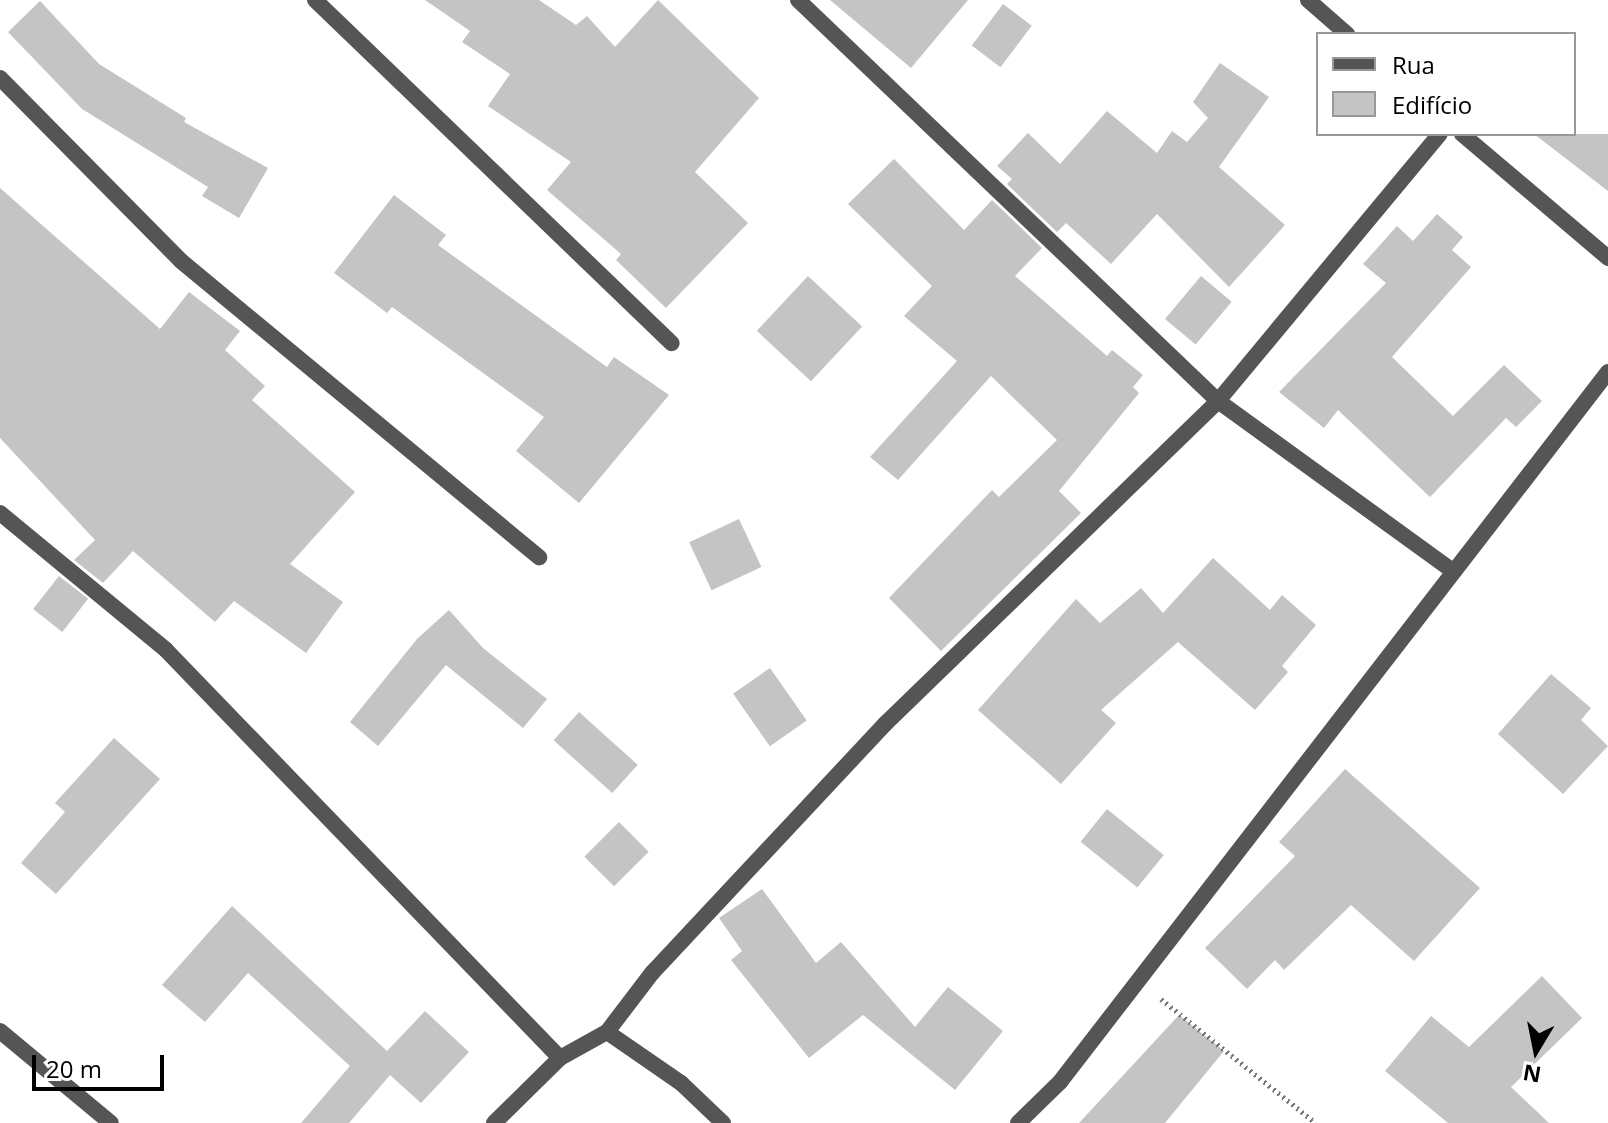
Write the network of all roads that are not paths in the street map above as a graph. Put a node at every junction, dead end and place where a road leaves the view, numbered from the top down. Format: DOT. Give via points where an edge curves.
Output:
graph roads {
  1 [pos="315,0"];
  2 [pos="798,0"];
  3 [pos="1308,0"];
  4 [pos="1345,32"];
  5 [pos="0,78"];
  6 [pos="1438,136"];
  7 [pos="1464,136"];
  8 [pos="1608,258"];
  9 [pos="672,343"];
  10 [pos="1608,372"];
  11 [pos="1218,401"];
  12 [pos="0,513"];
  13 [pos="539,557"];
  14 [pos="1454,572"];
  15 [pos="0,1031"];
  16 [pos="607,1032"];
  17 [pos="560,1058"];
  18 [pos="111,1123"];
  19 [pos="494,1123"];
  20 [pos="723,1123"];
  21 [pos="1018,1123"];
  1 -- 9 [label="street"];
  2 -- 11 [label="street"];
  3 -- 4 [label="street"];
  5 -- 13 [label="street" via="181,261"];
  6 -- 11 [label="street"];
  7 -- 8 [label="street"];
  10 -- 14 [label="street"];
  11 -- 14 [label="street"];
  11 -- 16 [label="street" via="885,724 652,973"];
  12 -- 17 [label="street" via="166,650"];
  14 -- 21 [label="street" via="1060,1082"];
  15 -- 18 [label="street"];
  16 -- 17 [label="street"];
  16 -- 20 [label="street" via="681,1083"];
  17 -- 19 [label="street"];
}
